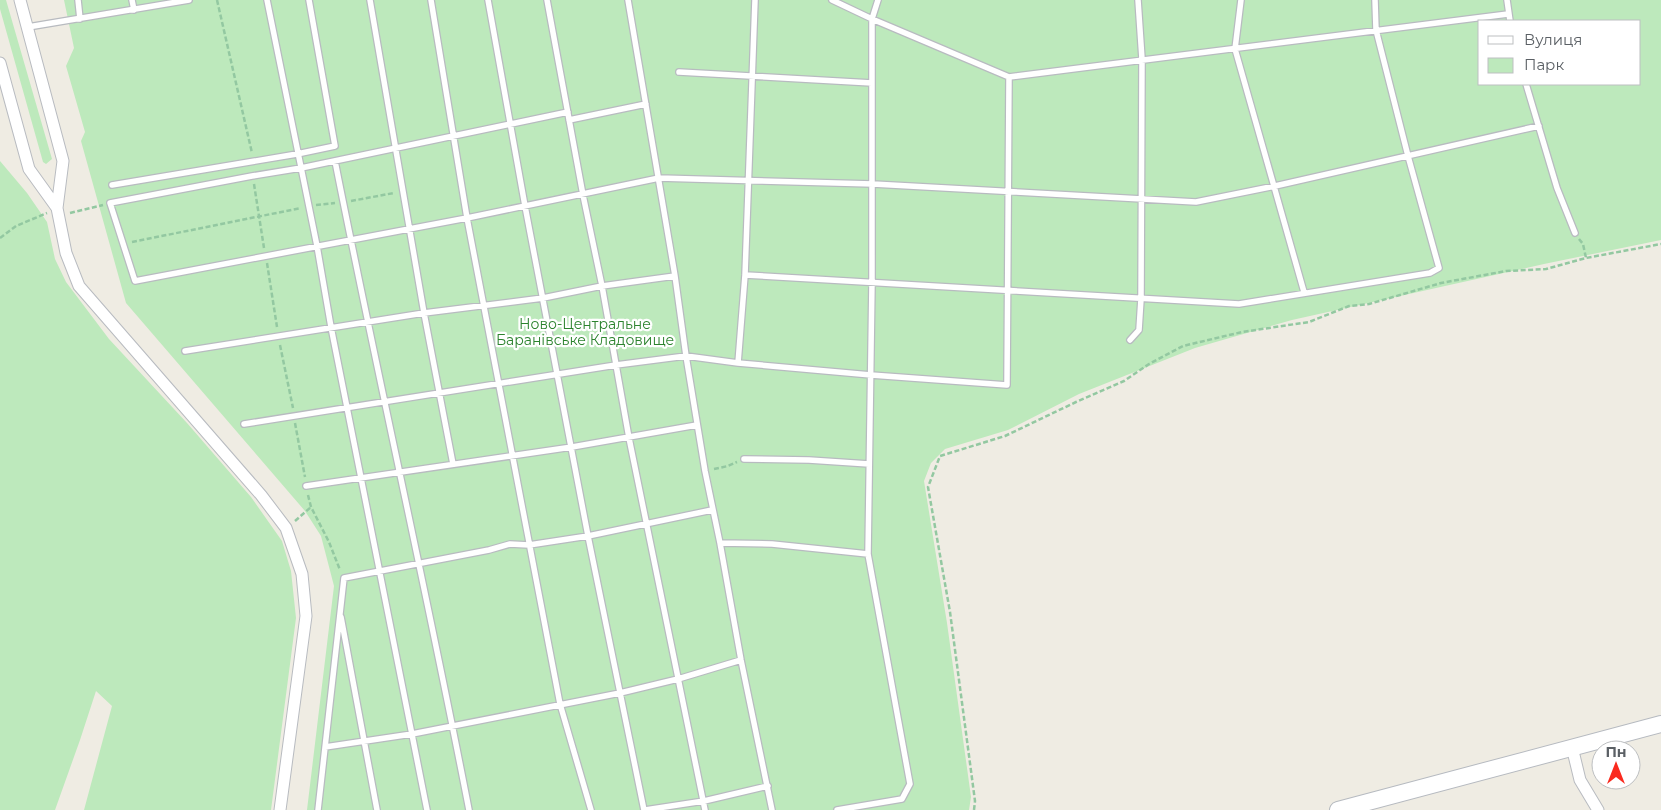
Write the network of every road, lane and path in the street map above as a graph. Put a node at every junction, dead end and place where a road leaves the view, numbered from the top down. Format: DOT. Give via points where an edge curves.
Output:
graph roads {
  1 [pos="20,0"];
  2 [pos="78,0"];
  3 [pos="132,0"];
  4 [pos="188,0"];
  5 [pos="217,0"];
  6 [pos="267,0"];
  7 [pos="309,0"];
  8 [pos="370,0"];
  9 [pos="431,0"];
  10 [pos="488,0"];
  11 [pos="547,0"];
  12 [pos="628,0"];
  13 [pos="755,0"];
  14 [pos="832,0"];
  15 [pos="878,0"];
  16 [pos="1138,0"];
  17 [pos="1241,0"];
  18 [pos="1376,0"];
  19 [pos="1506,0"];
  20 [pos="134,10"];
  21 [pos="1508,14"];
  22 [pos="80,19"];
  23 [pos="872,19"];
  24 [pos="1510,20"];
  25 [pos="28,28"];
  26 [pos="1376,30"];
  27 [pos="1235,49"];
  28 [pos="1142,59"];
  29 [pos="0,63"];
  30 [pos="679,72"];
  31 [pos="753,75"];
  32 [pos="1009,76"];
  33 [pos="872,83"];
  34 [pos="1526,85"];
  35 [pos="646,104"];
  36 [pos="568,112"];
  37 [pos="569,120"];
  38 [pos="510,124"];
  39 [pos="1539,126"];
  40 [pos="453,136"];
  41 [pos="396,149"];
  42 [pos="297,154"];
  43 [pos="1408,156"];
  44 [pos="335,161"];
  45 [pos="254,162"];
  46 [pos="301,168"];
  47 [pos="252,176"];
  48 [pos="658,178"];
  49 [pos="749,180"];
  50 [pos="873,184"];
  51 [pos="112,185"];
  52 [pos="1274,186"];
  53 [pos="403,191"];
  54 [pos="1008,192"];
  55 [pos="583,195"];
  56 [pos="1140,198"];
  57 [pos="343,202"];
  58 [pos="110,203"];
  59 [pos="309,206"];
  60 [pos="525,206"];
  61 [pos="58,212"];
  62 [pos="259,216"];
  63 [pos="467,218"];
  64 [pos="410,229"];
  65 [pos="1575,234"];
  66 [pos="0,238"];
  67 [pos="350,240"];
  68 [pos="122,244"];
  69 [pos="1661,244"];
  70 [pos="318,246"];
  71 [pos="266,256"];
  72 [pos="1586,258"];
  73 [pos="745,275"];
  74 [pos="675,276"];
  75 [pos="872,282"];
  76 [pos="602,286"];
  77 [pos="1007,290"];
  78 [pos="1304,292"];
  79 [pos="543,298"];
  80 [pos="1141,299"];
  81 [pos="484,305"];
  82 [pos="424,313"];
  83 [pos="367,323"];
  84 [pos="332,327"];
  85 [pos="279,337"];
  86 [pos="1130,340"];
  87 [pos="185,351"];
  88 [pos="686,356"];
  89 [pos="738,363"];
  90 [pos="616,365"];
  91 [pos="558,375"];
  92 [pos="871,376"];
  93 [pos="498,384"];
  94 [pos="439,392"];
  95 [pos="384,402"];
  96 [pos="348,407"];
  97 [pos="294,416"];
  98 [pos="244,424"];
  99 [pos="697,425"];
  100 [pos="629,438"];
  101 [pos="572,447"];
  102 [pos="513,456"];
  103 [pos="744,459"];
  104 [pos="453,464"];
  105 [pos="869,464"];
  106 [pos="705,471"];
  107 [pos="399,472"];
  108 [pos="361,478"];
  109 [pos="306,486"];
  110 [pos="311,507"];
  111 [pos="712,510"];
  112 [pos="646,523"];
  113 [pos="286,528"];
  114 [pos="588,536"];
  115 [pos="720,543"];
  116 [pos="529,545"];
  117 [pos="868,554"];
  118 [pos="418,564"];
  119 [pos="379,570"];
  120 [pos="344,578"];
  121 [pos="340,610"];
  122 [pos="741,660"];
  123 [pos="678,679"];
  124 [pos="620,693"];
  125 [pos="560,704"];
  126 [pos="1661,724"];
  127 [pos="453,725"];
  128 [pos="412,734"];
  129 [pos="363,743"];
  130 [pos="325,747"];
  131 [pos="1572,747"];
  132 [pos="768,786"];
  133 [pos="704,801"];
  134 [pos="1349,809"];
  135 [pos="280,810"];
  136 [pos="318,810"];
  137 [pos="377,810"];
  138 [pos="427,810"];
  139 [pos="469,810"];
  140 [pos="591,810"];
  141 [pos="645,810"];
  142 [pos="705,810"];
  143 [pos="772,810"];
  144 [pos="837,810"];
  145 [pos="974,810"];
  146 [pos="1598,810"];
  1 -- 25 [label="street"];
  2 -- 22 [label="lane"];
  3 -- 20 [label="lane"];
  4 -- 20 [label="lane"];
  5 -- 45 [label="path"];
  6 -- 42 [label="lane"];
  7 -- 42 [label="lane" via="335,146"];
  8 -- 41 [label="lane"];
  9 -- 40 [label="lane"];
  10 -- 38 [label="lane"];
  11 -- 36 [label="lane"];
  12 -- 35 [label="lane"];
  13 -- 31 [label="lane"];
  14 -- 23 [label="lane"];
  15 -- 23 [label="lane"];
  16 -- 28 [label="lane"];
  17 -- 27 [label="lane"];
  18 -- 26 [label="lane"];
  19 -- 21 [label="lane"];
  20 -- 22 [label="lane"];
  21 -- 24 [label="lane"];
  21 -- 26 [label="lane"];
  22 -- 25 [label="lane"];
  23 -- 32 [label="lane"];
  23 -- 33 [label="lane"];
  25 -- 61 [label="street" via="63,161"];
  26 -- 27 [label="lane"];
  26 -- 43 [label="lane"];
  27 -- 28 [label="lane"];
  27 -- 52 [label="lane"];
  28 -- 32 [label="lane"];
  28 -- 56 [label="lane"];
  29 -- 61 [label="street" via="29,169"];
  30 -- 31 [label="lane"];
  31 -- 33 [label="lane"];
  31 -- 49 [label="lane"];
  32 -- 54 [label="lane"];
  33 -- 50 [label="lane"];
  34 -- 39 [label="lane"];
  35 -- 37 [label="lane"];
  35 -- 48 [label="lane"];
  36 -- 37 [label="lane"];
  36 -- 38 [label="lane"];
  37 -- 55 [label="lane"];
  38 -- 40 [label="lane"];
  38 -- 60 [label="lane"];
  39 -- 43 [label="lane"];
  39 -- 65 [label="lane" via="1557,188"];
  40 -- 41 [label="lane"];
  40 -- 63 [label="lane"];
  41 -- 44 [label="lane"];
  41 -- 53 [label="lane"];
  42 -- 45 [label="lane"];
  42 -- 46 [label="lane"];
  43 -- 52 [label="lane"];
  43 -- 78 [label="lane" via="1439,268 1408,278"];
  44 -- 46 [label="lane"];
  44 -- 57 [label="lane"];
  45 -- 51 [label="lane"];
  46 -- 47 [label="lane"];
  46 -- 59 [label="lane"];
  47 -- 58 [label="lane"];
  47 -- 62 [label="path"];
  48 -- 49 [label="lane"];
  48 -- 55 [label="lane"];
  48 -- 74 [label="lane"];
  49 -- 50 [label="lane"];
  49 -- 73 [label="lane"];
  50 -- 54 [label="lane"];
  50 -- 75 [label="lane"];
  52 -- 56 [label="lane" via="1196,202"];
  52 -- 78 [label="lane"];
  53 -- 57 [label="path"];
  53 -- 64 [label="lane"];
  54 -- 56 [label="lane"];
  54 -- 77 [label="lane"];
  55 -- 60 [label="lane"];
  55 -- 76 [label="lane"];
  56 -- 80 [label="lane"];
  57 -- 59 [label="path"];
  57 -- 67 [label="lane"];
  58 -- 61 [label="path"];
  58 -- 68 [label="lane"];
  59 -- 62 [label="path"];
  59 -- 70 [label="lane"];
  60 -- 63 [label="lane"];
  60 -- 79 [label="lane"];
  61 -- 66 [label="path" via="16,226"];
  61 -- 113 [label="street" via="66,253 79,286"];
  62 -- 68 [label="path"];
  62 -- 71 [label="path"];
  63 -- 64 [label="lane"];
  63 -- 81 [label="lane"];
  64 -- 67 [label="lane"];
  64 -- 82 [label="lane"];
  65 -- 72 [label="path" via="1583,244"];
  67 -- 70 [label="lane"];
  67 -- 83 [label="lane"];
  68 -- 71 [label="lane" via="135,281"];
  69 -- 72 [label="path"];
  70 -- 71 [label="lane"];
  70 -- 84 [label="lane"];
  71 -- 85 [label="path"];
  72 -- 145 [label="path" via="1546,269 1506,271 1441,283 1369,304 1349,306 1309,322 1242,332 1183,346 1124,381 1006,436 940,456 928,487 950,612"];
  73 -- 75 [label="lane"];
  73 -- 89 [label="lane"];
  74 -- 76 [label="lane"];
  74 -- 88 [label="lane"];
  75 -- 77 [label="lane"];
  75 -- 92 [label="lane"];
  76 -- 79 [label="lane"];
  76 -- 90 [label="lane"];
  77 -- 80 [label="lane"];
  77 -- 92 [label="lane" via="1007,385"];
  78 -- 80 [label="lane" via="1239,304"];
  79 -- 81 [label="lane"];
  79 -- 91 [label="lane"];
  80 -- 86 [label="lane" via="1140,330"];
  81 -- 82 [label="lane"];
  81 -- 93 [label="lane"];
  82 -- 83 [label="lane"];
  82 -- 94 [label="lane"];
  83 -- 84 [label="lane"];
  83 -- 95 [label="lane"];
  84 -- 85 [label="lane"];
  84 -- 96 [label="lane"];
  85 -- 87 [label="lane"];
  85 -- 97 [label="path"];
  88 -- 89 [label="lane"];
  88 -- 90 [label="lane"];
  88 -- 99 [label="lane"];
  89 -- 92 [label="lane"];
  90 -- 91 [label="lane"];
  90 -- 100 [label="lane"];
  91 -- 93 [label="lane"];
  91 -- 101 [label="lane"];
  92 -- 105 [label="lane"];
  93 -- 94 [label="lane"];
  93 -- 102 [label="lane"];
  94 -- 95 [label="lane"];
  94 -- 104 [label="lane"];
  95 -- 96 [label="lane"];
  95 -- 107 [label="lane"];
  96 -- 97 [label="lane"];
  96 -- 108 [label="lane"];
  97 -- 98 [label="lane"];
  97 -- 109 [label="path"];
  99 -- 100 [label="lane"];
  99 -- 106 [label="lane"];
  100 -- 101 [label="lane"];
  100 -- 112 [label="lane"];
  101 -- 102 [label="lane"];
  101 -- 114 [label="lane"];
  102 -- 104 [label="lane"];
  102 -- 116 [label="lane"];
  103 -- 105 [label="lane"];
  103 -- 106 [label="path"];
  104 -- 107 [label="lane"];
  105 -- 117 [label="lane"];
  106 -- 111 [label="lane"];
  107 -- 108 [label="lane"];
  107 -- 118 [label="lane"];
  108 -- 109 [label="lane"];
  108 -- 119 [label="lane"];
  109 -- 110 [label="path"];
  110 -- 113 [label="path"];
  110 -- 120 [label="path"];
  111 -- 112 [label="lane"];
  111 -- 115 [label="lane"];
  112 -- 114 [label="lane"];
  112 -- 123 [label="lane"];
  113 -- 135 [label="street" via="302,574 306,616"];
  114 -- 116 [label="lane"];
  114 -- 124 [label="lane"];
  115 -- 117 [label="lane" via="772,544"];
  115 -- 122 [label="lane"];
  116 -- 118 [label="lane" via="510,544"];
  116 -- 125 [label="lane"];
  117 -- 144 [label="lane" via="910,784 902,799"];
  118 -- 119 [label="lane"];
  118 -- 127 [label="lane"];
  119 -- 120 [label="lane"];
  119 -- 128 [label="lane"];
  120 -- 121 [label="lane"];
  121 -- 129 [label="lane"];
  121 -- 130 [label="lane"];
  122 -- 123 [label="lane"];
  122 -- 132 [label="lane"];
  123 -- 124 [label="lane"];
  123 -- 133 [label="lane"];
  124 -- 125 [label="lane"];
  124 -- 141 [label="lane"];
  125 -- 127 [label="lane"];
  125 -- 140 [label="lane"];
  126 -- 131 [label="main road"];
  127 -- 128 [label="lane"];
  127 -- 139 [label="lane"];
  128 -- 129 [label="lane"];
  128 -- 138 [label="lane"];
  129 -- 130 [label="lane"];
  129 -- 137 [label="lane"];
  130 -- 136 [label="lane"];
  131 -- 134 [label="main road"];
  131 -- 146 [label="street" via="1580,780"];
  132 -- 133 [label="lane"];
  132 -- 143 [label="lane"];
  133 -- 141 [label="lane"];
  133 -- 142 [label="lane"];
}
